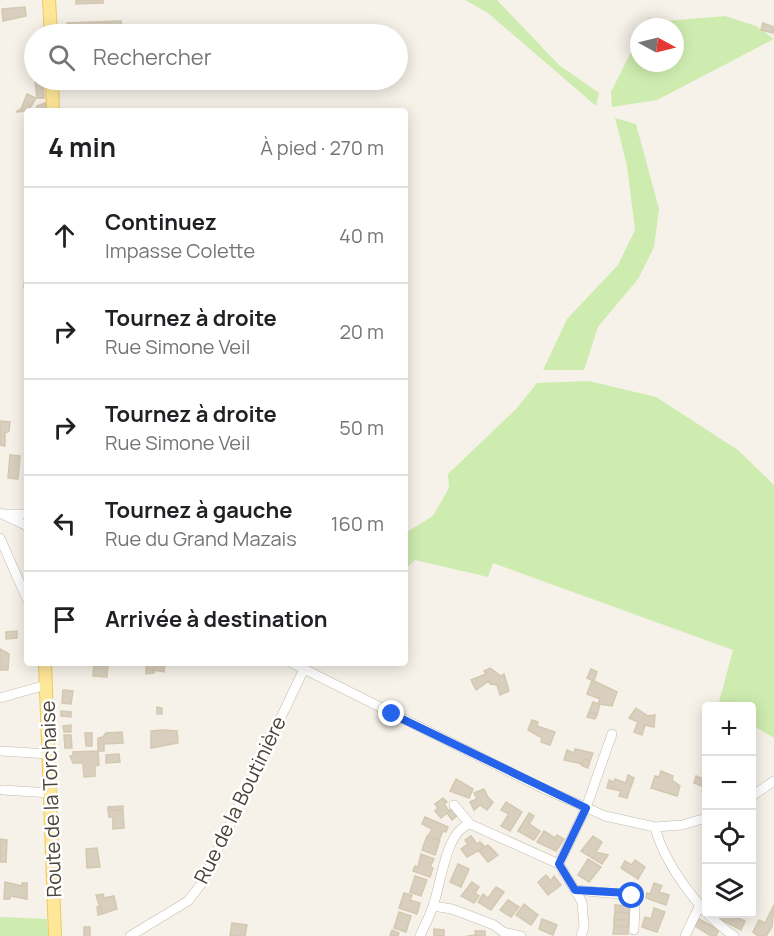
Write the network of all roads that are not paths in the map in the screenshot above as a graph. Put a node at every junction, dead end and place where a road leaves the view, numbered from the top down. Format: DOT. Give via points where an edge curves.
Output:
graph roads {
  1 [pos="50,0"];
  2 [pos="56,0"];
  3 [pos="51,24"];
  4 [pos="57,24"];
  5 [pos="52,90"];
  6 [pos="58,90"];
  7 [pos="53,108"];
  8 [pos="59,108"];
  9 [pos="24,513"];
  10 [pos="0,515"];
  11 [pos="24,525"];
  12 [pos="0,538"];
  13 [pos="24,592"];
  14 [pos="45,666"];
  15 [pos="298,666"];
  16 [pos="304,669"];
  17 [pos="46,685"];
  18 [pos="0,698"];
  19 [pos="612,734"];
  20 [pos="1,751"];
  21 [pos="49,754"];
  22 [pos="774,781"];
  23 [pos="3,790"];
  24 [pos="51,793"];
  25 [pos="756,793"];
  26 [pos="454,806"];
  27 [pos="586,808"];
  28 [pos="702,819"];
  29 [pos="470,824"];
  30 [pos="655,827"];
  31 [pos="559,864"];
  32 [pos="575,890"];
  33 [pos="700,905"];
  34 [pos="433,906"];
  35 [pos="634,930"];
  36 [pos="502,934"];
  37 [pos="55,936"];
  38 [pos="130,936"];
  39 [pos="420,936"];
  40 [pos="521,936"];
  41 [pos="580,936"];
  42 [pos="685,936"];
  43 [pos="734,936"];
  1 -- 3 [label="main road"];
  2 -- 4 [label="main road"];
  5 -- 7 [label="main road"];
  6 -- 8 [label="main road"];
  9 -- 10 [label="street"];
  10 -- 11 [label="street"];
  12 -- 13 [label="street"];
  14 -- 17 [label="main road, Route de la Torchaise"];
  15 -- 16 [label="street"];
  16 -- 27 [label="street"];
  16 -- 38 [label="street, Rue de la Boutinière" via="201,883 188,901"];
  17 -- 18 [label="street"];
  17 -- 21 [label="main road, Route de la Torchaise"];
  19 -- 27 [label="street"];
  20 -- 21 [label="street"];
  21 -- 24 [label="main road, Route de la Torchaise"];
  22 -- 25 [label="street"];
  23 -- 24 [label="street"];
  24 -- 37 [label="main road, Route de la Torchaise"];
  26 -- 29 [label="street"];
  27 -- 30 [label="street"];
  27 -- 31 [label="street"];
  28 -- 30 [label="street"];
  29 -- 31 [label="street"];
  29 -- 34 [label="street" via="459,831 451,845"];
  30 -- 33 [label="street" via="669,858"];
  31 -- 32 [label="street"];
  32 -- 35 [label="street" via="628,893 635,906"];
  32 -- 41 [label="street" via="584,911"];
  33 -- 42 [label="street"];
  33 -- 43 [label="street"];
  34 -- 36 [label="street" via="494,925"];
  34 -- 39 [label="street"];
  36 -- 40 [label="street"];
}
